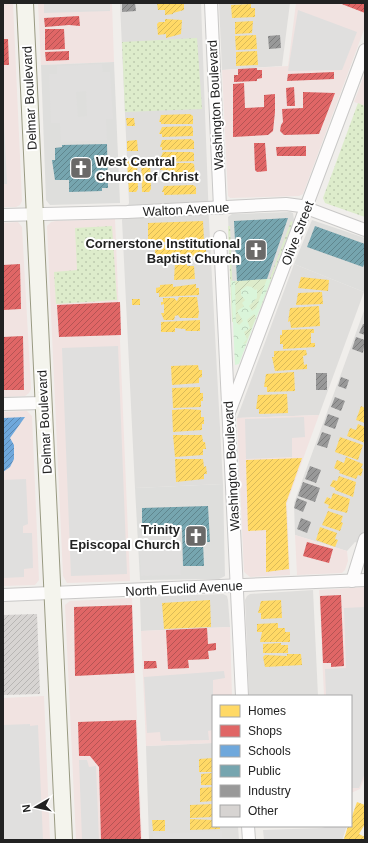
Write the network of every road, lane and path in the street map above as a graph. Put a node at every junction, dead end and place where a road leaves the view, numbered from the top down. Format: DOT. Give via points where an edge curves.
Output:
graph roads {
  1 [pos="25,3"];
  2 [pos="211,3"];
  3 [pos="365,50"];
  4 [pos="220,208"];
  5 [pos="307,208"];
  6 [pos="34,214"];
  7 [pos="3,215"];
  8 [pos="365,230"];
  9 [pos="220,237"];
  10 [pos="43,403"];
  11 [pos="3,404"];
  12 [pos="228,415"];
  13 [pos="365,540"];
  14 [pos="365,580"];
  15 [pos="352,581"];
  16 [pos="236,585"];
  17 [pos="51,594"];
  18 [pos="3,595"];
  19 [pos="242,695"];
  20 [pos="248,827"];
  21 [pos="64,840"];
  22 [pos="249,840"];
  1 -- 6 [label="main road, Delmar Boulevard"];
  2 -- 4 [label="street, Washington Boulevard"];
  3 -- 5 [label="street, Olive Street"];
  4 -- 5 [label="street, Walton Avenue" via="286,204"];
  4 -- 6 [label="street, Walton Avenue"];
  5 -- 8 [label="street, Walton Avenue"];
  5 -- 12 [label="street, Olive Street"];
  6 -- 7 [label="street, Walton Avenue"];
  6 -- 10 [label="main road, Delmar Boulevard"];
  9 -- 12 [label="street, Washington Boulevard"];
  10 -- 11 [label="street"];
  10 -- 17 [label="main road, Delmar Boulevard"];
  12 -- 16 [label="street, Washington Boulevard"];
  13 -- 15 [label="street"];
  14 -- 15 [label="street, North Euclid Avenue"];
  15 -- 16 [label="street, North Euclid Avenue"];
  16 -- 17 [label="street, North Euclid Avenue"];
  16 -- 19 [label="street, Washington Boulevard"];
  17 -- 18 [label="street, North Euclid Avenue"];
  17 -- 21 [label="main road, Delmar Boulevard"];
  20 -- 22 [label="street"];
}
